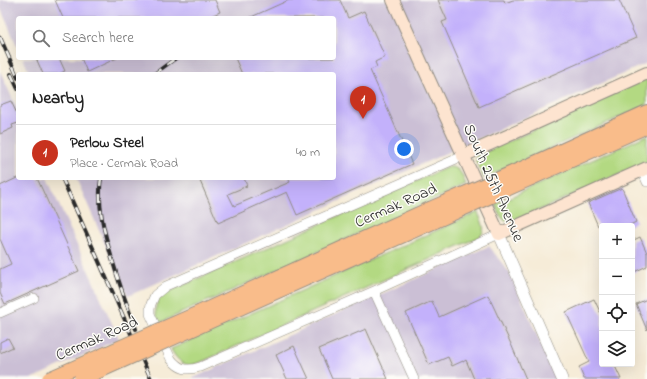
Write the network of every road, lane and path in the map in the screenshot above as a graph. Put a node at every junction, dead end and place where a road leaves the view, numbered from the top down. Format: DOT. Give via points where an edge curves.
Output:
graph roads {
  1 [pos="393,0"];
  2 [pos="647,73"];
  3 [pos="647,112"];
  4 [pos="647,126"];
  5 [pos="463,156"];
  6 [pos="644,169"];
  7 [pos="528,173"];
  8 [pos="647,182"];
  9 [pos="499,234"];
  10 [pos="374,291"];
  11 [pos="34,298"];
  12 [pos="0,313"];
  13 [pos="204,317"];
  14 [pos="49,379"];
  15 [pos="80,379"];
  16 [pos="414,379"];
  17 [pos="562,379"];
  1 -- 5 [label="main road, South 25th Avenue"];
  2 -- 5 [label="main road"];
  3 -- 7 [label="main road, Cermak Road"];
  4 -- 7 [label="main road, Cermak Road"];
  5 -- 9 [label="main road, South 25th Avenue"];
  5 -- 10 [label="street, Cermak Road" via="166,286 155,295 150,304 150,314 171,359 181,368 193,369"];
  6 -- 8 [label="street"];
  6 -- 9 [label="main road"];
  7 -- 13 [label="main road, Cermak Road, bridge"];
  9 -- 10 [label="street, Cermak Road"];
  9 -- 17 [label="street, South 25th Avenue"];
  10 -- 16 [label="street"];
  11 -- 12 [label="street"];
  13 -- 14 [label="main road, Cermak Road, bridge"];
  13 -- 15 [label="main road, Cermak Road, bridge"];
}
